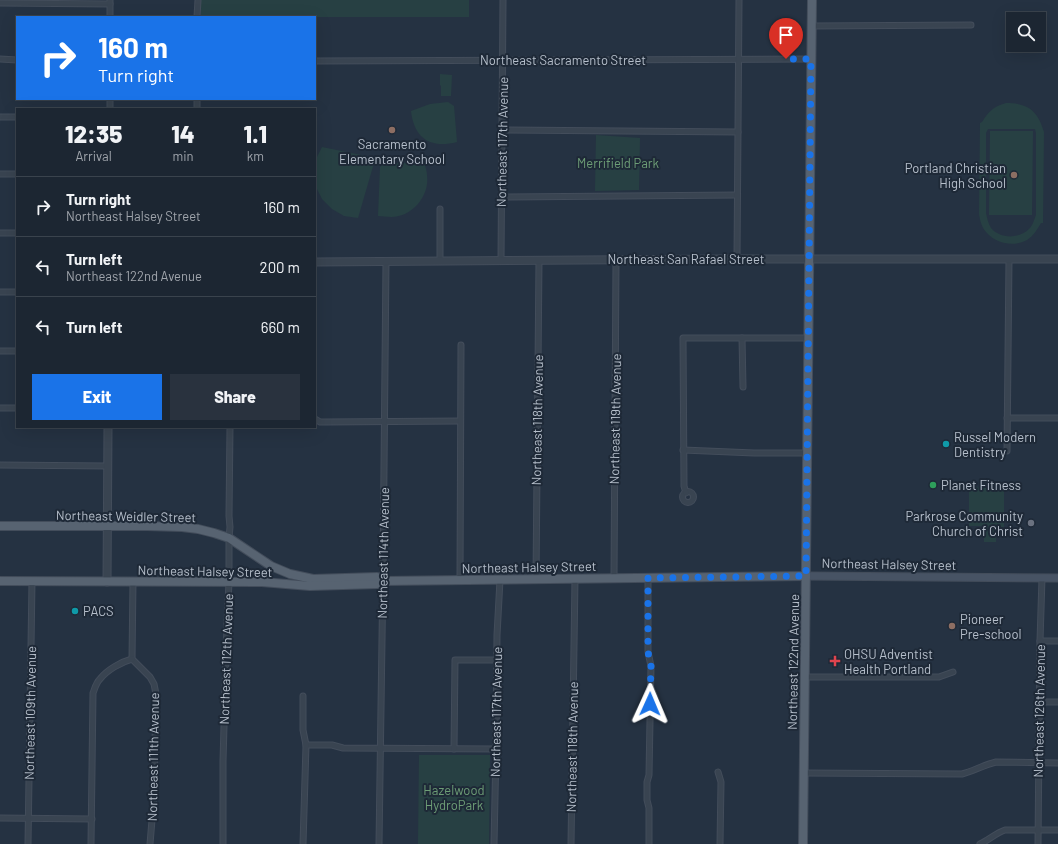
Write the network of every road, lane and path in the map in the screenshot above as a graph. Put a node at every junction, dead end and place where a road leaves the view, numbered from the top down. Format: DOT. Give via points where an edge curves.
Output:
graph roads {
  1 [pos="198,0"];
  2 [pos="503,0"];
  3 [pos="739,0"];
  4 [pos="812,0"];
  5 [pos="0,2"];
  6 [pos="110,2"];
  7 [pos="110,16"];
  8 [pos="198,16"];
  9 [pos="971,25"];
  10 [pos="812,26"];
  11 [pos="739,59"];
  12 [pos="811,59"];
  13 [pos="0,60"];
  14 [pos="16,60"];
  15 [pos="316,61"];
  16 [pos="502,61"];
  17 [pos="0,117"];
  18 [pos="16,117"];
  19 [pos="502,130"];
  20 [pos="738,132"];
  21 [pos="0,174"];
  22 [pos="16,174"];
  23 [pos="738,195"];
  24 [pos="501,197"];
  25 [pos="440,209"];
  26 [pos="0,233"];
  27 [pos="16,233"];
  28 [pos="737,259"];
  29 [pos="809,259"];
  30 [pos="1009,259"];
  31 [pos="1058,259"];
  32 [pos="501,260"];
  33 [pos="539,260"];
  34 [pos="616,260"];
  35 [pos="386,261"];
  36 [pos="440,261"];
  37 [pos="316,262"];
  38 [pos="0,292"];
  39 [pos="16,292"];
  40 [pos="742,338"];
  41 [pos="808,338"];
  42 [pos="461,345"];
  43 [pos="0,351"];
  44 [pos="16,351"];
  45 [pos="743,387"];
  46 [pos="0,408"];
  47 [pos="16,408"];
  48 [pos="1007,418"];
  49 [pos="1058,418"];
  50 [pos="316,419"];
  51 [pos="460,421"];
  52 [pos="384,422"];
  53 [pos="108,428"];
  54 [pos="230,428"];
  55 [pos="683,450"];
  56 [pos="1007,451"];
  57 [pos="807,453"];
  58 [pos="0,465"];
  59 [pos="108,466"];
  60 [pos="686,493"];
  61 [pos="0,526"];
  62 [pos="107,526"];
  63 [pos="229,538"];
  64 [pos="806,576"];
  65 [pos="614,578"];
  66 [pos="648,578"];
  67 [pos="1042,578"];
  68 [pos="1058,578"];
  69 [pos="536,579"];
  70 [pos="575,579"];
  71 [pos="460,580"];
  72 [pos="500,580"];
  73 [pos="0,581"];
  74 [pos="32,581"];
  75 [pos="383,581"];
  76 [pos="107,582"];
  77 [pos="133,582"];
  78 [pos="229,582"];
  79 [pos="1040,641"];
  80 [pos="1058,641"];
  81 [pos="132,659"];
  82 [pos="497,660"];
  83 [pos="952,672"];
  84 [pos="805,677"];
  85 [pos="304,696"];
  86 [pos="1040,702"];
  87 [pos="1058,702"];
  88 [pos="306,744"];
  89 [pos="381,748"];
  90 [pos="454,749"];
  91 [pos="496,749"];
  92 [pos="1039,762"];
  93 [pos="1058,763"];
  94 [pos="718,772"];
  95 [pos="804,773"];
  96 [pos="0,818"];
  97 [pos="29,818"];
  98 [pos="92,818"];
  99 [pos="1038,830"];
  100 [pos="1058,830"];
  101 [pos="28,844"];
  102 [pos="91,844"];
  103 [pos="150,844"];
  104 [pos="223,844"];
  105 [pos="303,844"];
  106 [pos="379,844"];
  107 [pos="494,844"];
  108 [pos="571,844"];
  109 [pos="649,844"];
  110 [pos="720,844"];
  111 [pos="803,844"];
  112 [pos="980,844"];
  113 [pos="1038,844"];
  1 -- 8 [label="street"];
  2 -- 16 [label="street, Northeast 117th Avenue"];
  3 -- 11 [label="street"];
  4 -- 10 [label="main road, Northeast 122nd Avenue"];
  5 -- 6 [label="street"];
  6 -- 7 [label="street"];
  9 -- 10 [label="street"];
  10 -- 12 [label="main road, Northeast 122nd Avenue"];
  11 -- 12 [label="street, Northeast Sacramento Street"];
  11 -- 16 [label="street, Northeast Sacramento Street"];
  11 -- 20 [label="street"];
  12 -- 29 [label="main road, Northeast 122nd Avenue"];
  13 -- 14 [label="street"];
  15 -- 16 [label="street, Northeast Sacramento Street"];
  16 -- 19 [label="street, Northeast 117th Avenue"];
  17 -- 18 [label="street"];
  19 -- 20 [label="street"];
  19 -- 24 [label="street, Northeast 117th Avenue"];
  20 -- 23 [label="street"];
  21 -- 22 [label="street"];
  23 -- 24 [label="street"];
  23 -- 28 [label="street"];
  24 -- 32 [label="street, Northeast 117th Avenue"];
  25 -- 36 [label="street"];
  26 -- 27 [label="street"];
  28 -- 29 [label="street, Northeast San Rafael Street"];
  28 -- 34 [label="street, Northeast San Rafael Street"];
  29 -- 30 [label="street, Northeast San Rafael Street"];
  29 -- 41 [label="main road, Northeast 122nd Avenue"];
  30 -- 31 [label="street, Northeast San Rafael Street"];
  30 -- 48 [label="street"];
  32 -- 33 [label="street, Northeast San Rafael Street"];
  32 -- 36 [label="street, Northeast San Rafael Street"];
  33 -- 34 [label="street, Northeast San Rafael Street"];
  33 -- 69 [label="street, Northeast 118th Avenue"];
  34 -- 65 [label="street, Northeast 119th Avenue"];
  35 -- 36 [label="street, Northeast San Rafael Street"];
  35 -- 37 [label="street, Northeast San Rafael Street"];
  35 -- 52 [label="street, Northeast 114th Avenue"];
  38 -- 39 [label="street"];
  40 -- 41 [label="street"];
  40 -- 45 [label="street"];
  40 -- 55 [label="street" via="683,338"];
  41 -- 57 [label="main road, Northeast 122nd Avenue"];
  42 -- 51 [label="street"];
  43 -- 44 [label="street"];
  46 -- 47 [label="street"];
  48 -- 49 [label="street"];
  48 -- 56 [label="street"];
  50 -- 52 [label="street" via="320,422"];
  51 -- 52 [label="street"];
  51 -- 71 [label="street"];
  52 -- 75 [label="street, Northeast 114th Avenue"];
  53 -- 59 [label="street"];
  54 -- 63 [label="street, Northeast 112th Avenue"];
  55 -- 57 [label="street"];
  55 -- 60 [label="street"];
  57 -- 64 [label="main road, Northeast 122nd Avenue"];
  58 -- 59 [label="street"];
  59 -- 62 [label="street"];
  61 -- 62 [label="main road, Northeast Weidler Street"];
  62 -- 63 [label="main road, Northeast Weidler Street" via="193,528"];
  62 -- 76 [label="street"];
  63 -- 75 [label="main road, Northeast Weidler Street" via="271,566 290,574 313,579 377,577"];
  63 -- 78 [label="street, Northeast 112th Avenue"];
  64 -- 66 [label="main road, Northeast Halsey Street"];
  64 -- 67 [label="main road, Northeast Halsey Street"];
  64 -- 84 [label="main road, Northeast 122nd Avenue"];
  65 -- 66 [label="main road, Northeast Halsey Street"];
  65 -- 70 [label="main road, Northeast Halsey Street"];
  66 -- 109 [label="street" via="648,652 651,666 647,782"];
  67 -- 68 [label="main road, Northeast Halsey Street"];
  67 -- 79 [label="street, Northeast 126th Avenue"];
  69 -- 70 [label="main road, Northeast Halsey Street"];
  69 -- 72 [label="main road, Northeast Halsey Street"];
  70 -- 108 [label="street, Northeast 118th Avenue"];
  71 -- 72 [label="main road, Northeast Halsey Street"];
  71 -- 75 [label="main road, Northeast Halsey Street"];
  72 -- 82 [label="street, Northeast 117th Avenue"];
  73 -- 74 [label="main road, Northeast Halsey Street"];
  74 -- 76 [label="main road, Northeast Halsey Street"];
  74 -- 97 [label="street, Northeast 109th Avenue"];
  75 -- 78 [label="main road, Northeast Halsey Street" via="377,584 310,586"];
  75 -- 89 [label="street, Northeast 114th Avenue"];
  76 -- 77 [label="main road, Northeast Halsey Street"];
  77 -- 78 [label="main road, Northeast Halsey Street"];
  77 -- 81 [label="street"];
  78 -- 104 [label="street, Northeast 112th Avenue" via="226,623"];
  79 -- 80 [label="street"];
  79 -- 86 [label="street, Northeast 126th Avenue"];
  81 -- 98 [label="street" via="107,672 95,686 93,693"];
  81 -- 103 [label="street, Northeast 111th Avenue" via="150,677 156,694 154,796"];
  82 -- 90 [label="street" via="455,660"];
  82 -- 91 [label="street, Northeast 117th Avenue"];
  83 -- 84 [label="street" via="940,677"];
  84 -- 95 [label="main road, Northeast 122nd Avenue"];
  85 -- 88 [label="street" via="303,730"];
  86 -- 87 [label="street"];
  86 -- 92 [label="street, Northeast 126th Avenue"];
  88 -- 89 [label="street"];
  88 -- 105 [label="street"];
  89 -- 90 [label="street"];
  89 -- 106 [label="street, Northeast 114th Avenue"];
  90 -- 91 [label="street"];
  91 -- 107 [label="street, Northeast 117th Avenue"];
  92 -- 93 [label="street"];
  92 -- 95 [label="street" via="996,762 962,774"];
  92 -- 99 [label="street, Northeast 126th Avenue"];
  94 -- 110 [label="street"];
  95 -- 111 [label="main road, Northeast 122nd Avenue"];
  96 -- 97 [label="street"];
  97 -- 98 [label="street"];
  97 -- 101 [label="street, Northeast 109th Avenue"];
  98 -- 102 [label="street"];
  99 -- 100 [label="street"];
  99 -- 112 [label="street" via="1005,830"];
  99 -- 113 [label="street, Northeast 126th Avenue"];
}
